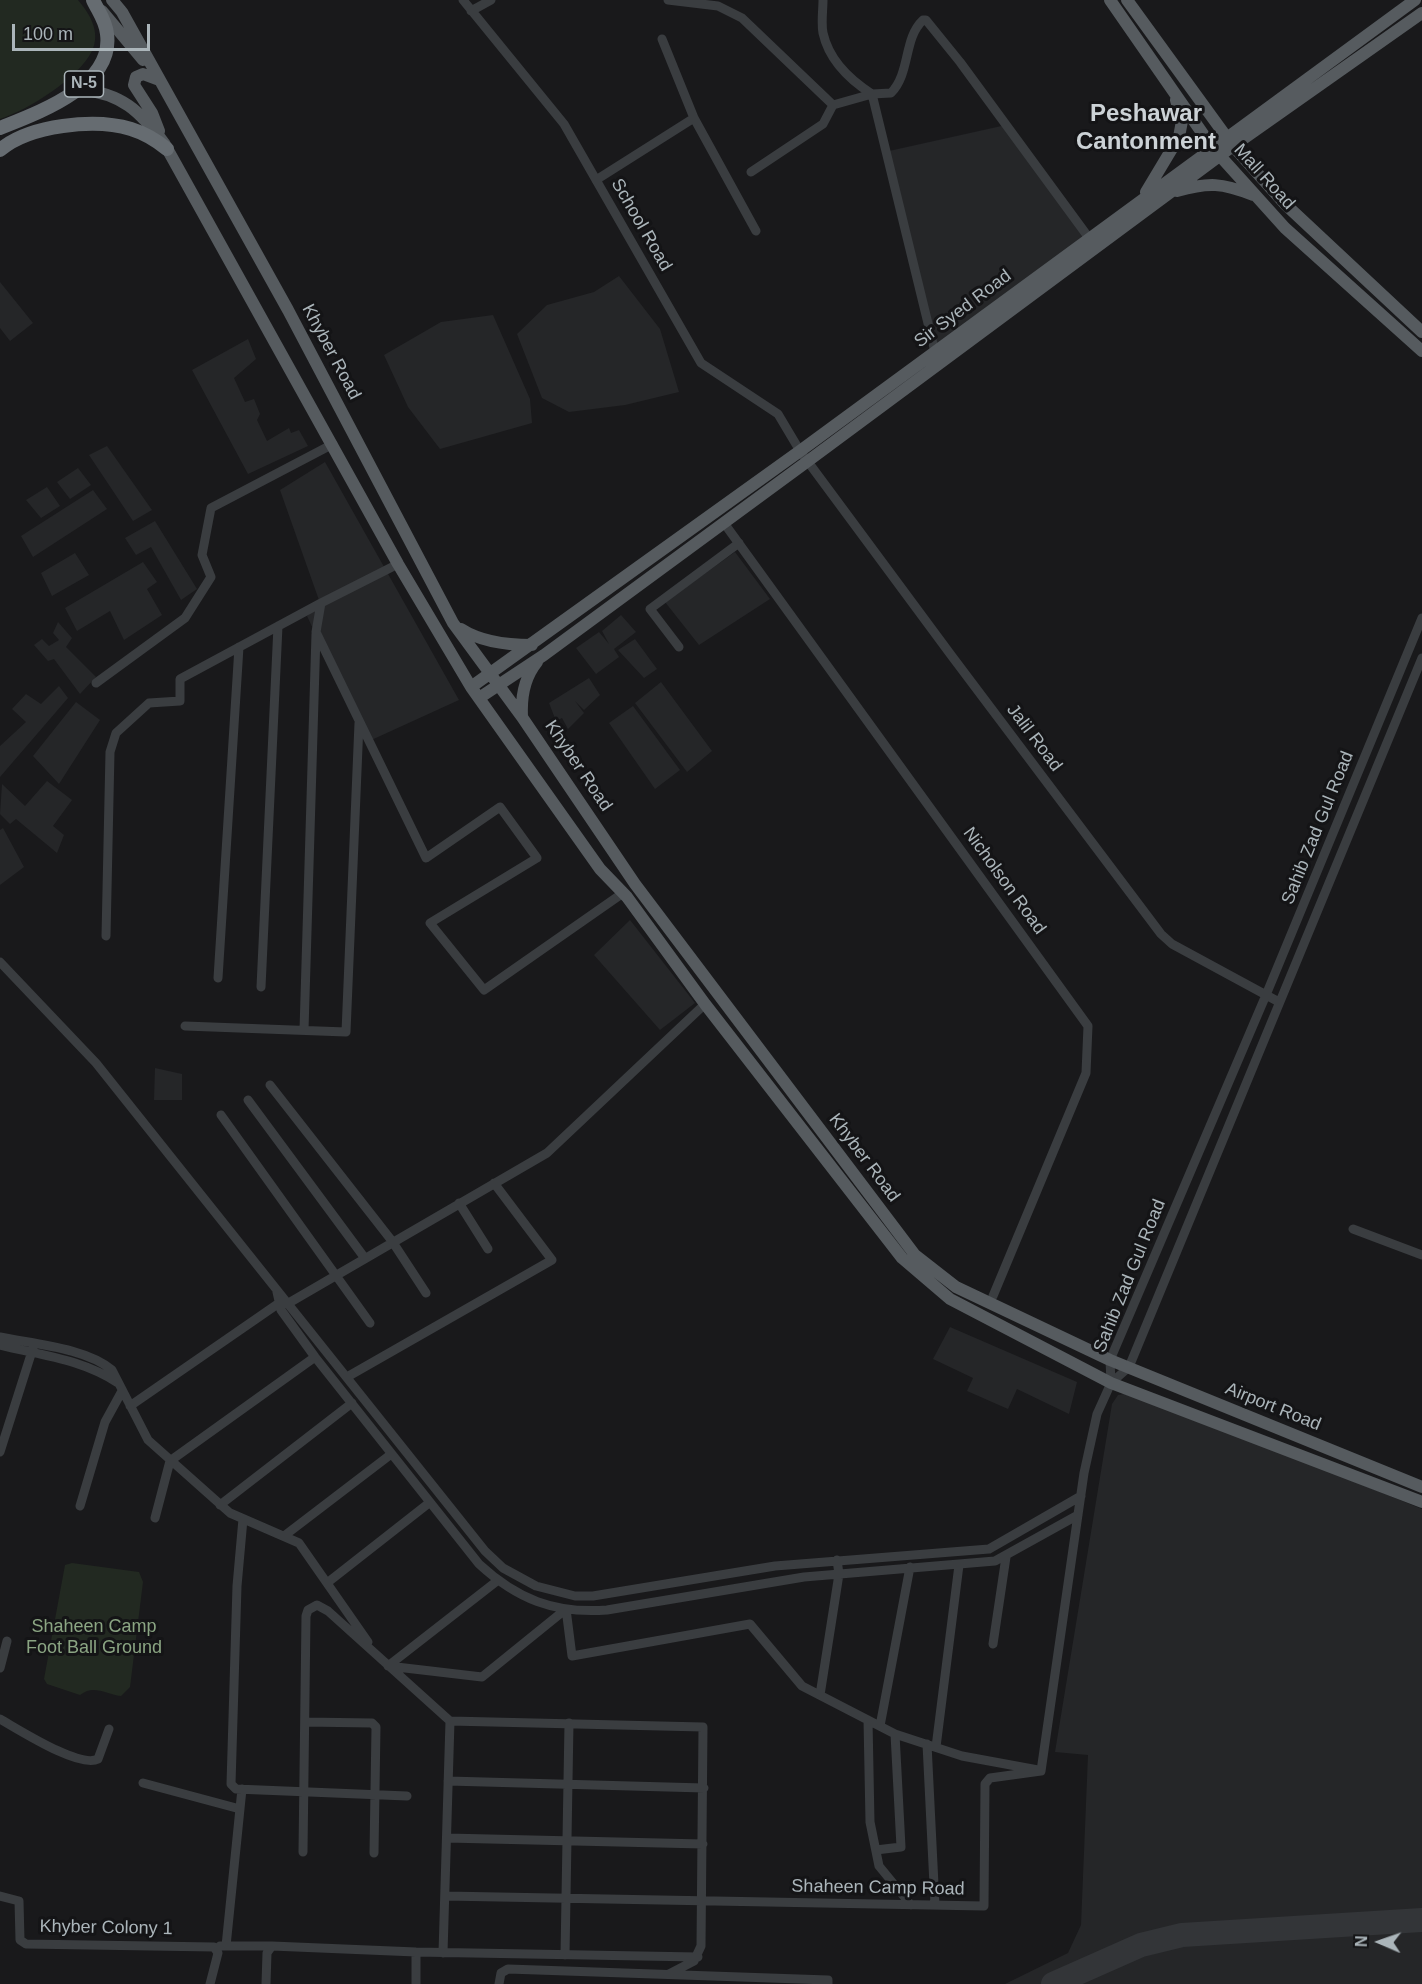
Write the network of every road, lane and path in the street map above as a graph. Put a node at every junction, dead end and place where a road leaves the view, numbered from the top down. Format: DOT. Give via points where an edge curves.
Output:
graph roads {
  1 [pos="93,0"];
  2 [pos="112,0"];
  3 [pos="463,0"];
  4 [pos="491,0"];
  5 [pos="668,0"];
  6 [pos="823,0"];
  7 [pos="1110,0"];
  8 [pos="1127,0"];
  9 [pos="1415,0"];
  10 [pos="471,11"];
  11 [pos="1422,12"];
  12 [pos="662,39"];
  13 [pos="156,76"];
  14 [pos="80,89"];
  15 [pos="1172,89"];
  16 [pos="872,94"];
  17 [pos="833,105"];
  18 [pos="694,118"];
  19 [pos="0,128"];
  20 [pos="1229,142"];
  21 [pos="166,146"];
  22 [pos="0,150"];
  23 [pos="1216,151"];
  24 [pos="751,172"];
  25 [pos="596,180"];
  26 [pos="1169,194"];
  27 [pos="1257,197"];
  28 [pos="1140,200"];
  29 [pos="756,231"];
  30 [pos="1089,238"];
  31 [pos="1422,332"];
  32 [pos="1422,351"];
  33 [pos="935,352"];
  34 [pos="333,444"];
  35 [pos="800,451"];
  36 [pos="808,461"];
  37 [pos="724,522"];
  38 [pos="739,543"];
  39 [pos="398,564"];
  40 [pos="321,603"];
  41 [pos="1422,618"];
  42 [pos="453,623"];
  43 [pos="278,626"];
  44 [pos="316,632"];
  45 [pos="532,645"];
  46 [pos="239,647"];
  47 [pos="679,648"];
  48 [pos="544,655"];
  49 [pos="1422,658"];
  50 [pos="492,674"];
  51 [pos="96,683"];
  52 [pos="500,686"];
  53 [pos="471,687"];
  54 [pos="479,698"];
  55 [pos="522,717"];
  56 [pos="359,721"];
  57 [pos="623,893"];
  58 [pos="106,936"];
  59 [pos="0,962"];
  60 [pos="218,978"];
  61 [pos="261,987"];
  62 [pos="1266,995"];
  63 [pos="1279,1002"];
  64 [pos="705,1004"];
  65 [pos="184,1026"];
  66 [pos="304,1030"];
  67 [pos="270,1085"];
  68 [pos="248,1100"];
  69 [pos="221,1115"];
  70 [pos="494,1183"];
  71 [pos="459,1203"];
  72 [pos="1353,1229"];
  73 [pos="392,1241"];
  74 [pos="488,1249"];
  75 [pos="1422,1255"];
  76 [pos="364,1257"];
  77 [pos="334,1274"];
  78 [pos="426,1293"];
  79 [pos="993,1296"];
  80 [pos="283,1302"];
  81 [pos="370,1323"];
  82 [pos="0,1336"];
  83 [pos="0,1345"];
  84 [pos="32,1348"];
  85 [pos="315,1357"];
  86 [pos="1110,1360"];
  87 [pos="1129,1367"];
  88 [pos="346,1377"];
  89 [pos="1111,1383"];
  90 [pos="121,1387"];
  91 [pos="352,1403"];
  92 [pos="130,1406"];
  93 [pos="0,1452"];
  94 [pos="390,1455"];
  95 [pos="170,1461"];
  96 [pos="1422,1487"];
  97 [pos="1081,1496"];
  98 [pos="1422,1502"];
  99 [pos="429,1503"];
  100 [pos="220,1505"];
  101 [pos="80,1506"];
  102 [pos="1078,1515"];
  103 [pos="155,1518"];
  104 [pos="243,1519"];
  105 [pos="284,1536"];
  106 [pos="1006,1557"];
  107 [pos="837,1560"];
  108 [pos="959,1565"];
  109 [pos="910,1567"];
  110 [pos="839,1574"];
  111 [pos="497,1581"];
  112 [pos="327,1583"];
  113 [pos="566,1609"];
  114 [pos="7,1641"];
  115 [pos="993,1644"];
  116 [pos="378,1657"];
  117 [pos="388,1666"];
  118 [pos="0,1668"];
  119 [pos="820,1695"];
  120 [pos="0,1719"];
  121 [pos="867,1719"];
  122 [pos="450,1721"];
  123 [pos="305,1722"];
  124 [pos="569,1723"];
  125 [pos="880,1726"];
  126 [pos="109,1729"];
  127 [pos="895,1734"];
  128 [pos="931,1745"];
  129 [pos="1041,1771"];
  130 [pos="448,1781"];
  131 [pos="143,1783"];
  132 [pos="568,1784"];
  133 [pos="704,1788"];
  134 [pos="242,1789"];
  135 [pos="305,1791"];
  136 [pos="376,1795"];
  137 [pos="407,1796"];
  138 [pos="240,1809"];
  139 [pos="447,1839"];
  140 [pos="567,1840"];
  141 [pos="703,1844"];
  142 [pos="876,1850"];
  143 [pos="303,1852"];
  144 [pos="374,1854"];
  145 [pos="0,1896"];
  146 [pos="445,1896"];
  147 [pos="566,1898"];
  148 [pos="701,1901"];
  149 [pos="911,1905"];
  150 [pos="935,1905"];
  151 [pos="210,1946"];
  152 [pos="226,1946"];
  153 [pos="272,1946"];
  154 [pos="416,1952"];
  155 [pos="443,1953"];
  156 [pos="565,1954"];
  157 [pos="698,1957"];
  158 [pos="669,1974"];
  159 [pos="654,1979"];
  160 [pos="773,1981"];
  161 [pos="210,1984"];
  162 [pos="266,1984"];
  163 [pos="416,1984"];
  164 [pos="499,1984"];
  165 [pos="828,1984"];
  1 -- 13 [label="main road"];
  1 -- 14 [label="highway, N-5" via="105,22 107,47 105,56"];
  2 -- 13 [label="main road"];
  3 -- 10 [label="street, School Road"];
  4 -- 10 [label="street"];
  5 -- 17 [label="street" via="718,6 742,18"];
  6 -- 16 [label="street" via="823,33 834,57 852,81"];
  7 -- 15 [label="main road, Mall Road"];
  8 -- 20 [label="main road, Mall Road"];
  9 -- 11 [label="main road"];
  9 -- 20 [label="main road, Sir Syed Road"];
  10 -- 25 [label="street, School Road" via="564,124"];
  11 -- 20 [label="main road, Sir Syed Road"];
  12 -- 18 [label="street"];
  13 -- 21 [label="main road" via="143,74 136,77 134,85"];
  13 -- 42 [label="main road, Khyber Road" via="288,310"];
  14 -- 19 [label="highway, N-5" via="54,106"];
  14 -- 21 [label="main road" via="115,95 149,123"];
  15 -- 23 [label="main road, Mall Road"];
  15 -- 28 [label="main road" via="1182,121 1179,137"];
  16 -- 17 [label="street"];
  16 -- 30 [label="street" via="891,93 898,86 915,30 923,20 930,22"];
  16 -- 33 [label="street"];
  17 -- 24 [label="street" via="823,124"];
  18 -- 25 [label="street"];
  18 -- 29 [label="street"];
  20 -- 23 [label="main road, Sir Syed Road"];
  20 -- 31 [label="main road, Mall Road" via="1285,204"];
  21 -- 22 [label="highway" via="128,128 91,124 42,129"];
  21 -- 34 [label="main road, Khyber Road"];
  23 -- 26 [label="main road, Sir Syed Road"];
  23 -- 27 [label="main road, Mall Road"];
  23 -- 28 [label="main road, Sir Syed Road"];
  25 -- 35 [label="street, School Road" via="701,363 778,414"];
  26 -- 27 [label="main road" via="1216,184"];
  26 -- 36 [label="main road, Sir Syed Road"];
  27 -- 32 [label="main road, Mall Road" via="1285,228"];
  28 -- 30 [label="main road, Sir Syed Road"];
  30 -- 33 [label="main road, Sir Syed Road"];
  33 -- 35 [label="main road, Sir Syed Road"];
  34 -- 39 [label="main road, Khyber Road"];
  34 -- 51 [label="street" via="211,508 202,555 212,577 185,618"];
  35 -- 36 [label="street, Jalil Road"];
  35 -- 45 [label="main road, Sir Syed Road"];
  36 -- 37 [label="main road, Sir Syed Road"];
  36 -- 62 [label="street, Jalil Road" via="1161,934 1172,944"];
  37 -- 38 [label="street, Nicholson Road"];
  37 -- 48 [label="main road, Sir Syed Road"];
  38 -- 47 [label="street" via="650,609"];
  38 -- 79 [label="street, Nicholson Road" via="1088,1026 1086,1073"];
  39 -- 40 [label="street"];
  39 -- 53 [label="main road, Khyber Road"];
  40 -- 43 [label="street"];
  40 -- 44 [label="street"];
  41 -- 62 [label="street, Sahib Zad Gul Road"];
  42 -- 45 [label="main road" via="471,635 512,645"];
  42 -- 50 [label="main road, Khyber Road"];
  43 -- 46 [label="street"];
  43 -- 61 [label="street"];
  44 -- 56 [label="street"];
  44 -- 66 [label="street"];
  45 -- 50 [label="main road, Sir Syed Road"];
  46 -- 58 [label="street" via="180,679 180,701 149,703 116,733 110,752"];
  46 -- 60 [label="street"];
  48 -- 52 [label="main road, Sir Syed Road"];
  48 -- 55 [label="main road" via="530,671 521,698"];
  49 -- 63 [label="street, Sahib Zad Gul Road"];
  50 -- 52 [label="main road, Khyber Road"];
  50 -- 53 [label="main road, Sir Syed Road"];
  52 -- 54 [label="main road, Sir Syed Road"];
  52 -- 55 [label="main road, Khyber Road"];
  53 -- 54 [label="main road, Khyber Road"];
  54 -- 57 [label="main road, Khyber Road" via="600,869"];
  55 -- 86 [label="main road, Khyber Road" via="635,885 915,1255 956,1287"];
  56 -- 57 [label="street" via="426,858 500,807 537,858 430,923 484,990"];
  56 -- 66 [label="street" via="346,1032"];
  57 -- 64 [label="main road, Khyber Road"];
  59 -- 80 [label="street" via="96,1063"];
  62 -- 63 [label="street, Jalil Road"];
  62 -- 86 [label="street, Sahib Zad Gul Road"];
  63 -- 87 [label="street, Sahib Zad Gul Road"];
  64 -- 70 [label="street" via="547,1153"];
  64 -- 89 [label="main road, Khyber Road" via="902,1258 950,1299"];
  65 -- 66 [label="street"];
  67 -- 73 [label="street"];
  68 -- 76 [label="street"];
  69 -- 77 [label="street"];
  70 -- 71 [label="street"];
  70 -- 88 [label="street" via="552,1260"];
  71 -- 73 [label="street"];
  71 -- 74 [label="street"];
  72 -- 75 [label="street"];
  73 -- 76 [label="street"];
  73 -- 78 [label="street"];
  76 -- 77 [label="street"];
  77 -- 80 [label="street"];
  77 -- 81 [label="street"];
  80 -- 85 [label="street"];
  80 -- 88 [label="street"];
  80 -- 92 [label="street"];
  82 -- 84 [label="street"];
  83 -- 84 [label="street"];
  84 -- 90 [label="street" via="95,1359 112,1370"];
  84 -- 93 [label="street"];
  85 -- 91 [label="street"];
  85 -- 95 [label="street"];
  86 -- 87 [label="main road, Airport Road"];
  86 -- 89 [label="street, Sahib Zad Gul Road"];
  87 -- 89 [label="street, Sahib Zad Gul Road"];
  87 -- 96 [label="main road, Airport Road"];
  88 -- 107 [label="street" via="485,1551 503,1568 536,1586 563,1594 594,1596 775,1566"];
  89 -- 97 [label="street" via="1097,1414"];
  89 -- 98 [label="main road, Khyber Road"];
  90 -- 92 [label="street"];
  90 -- 101 [label="street" via="105,1422"];
  91 -- 94 [label="street"];
  91 -- 100 [label="street"];
  92 -- 95 [label="street" via="148,1440"];
  94 -- 99 [label="street"];
  94 -- 105 [label="street"];
  95 -- 100 [label="street"];
  95 -- 103 [label="street"];
  97 -- 102 [label="street"];
  97 -- 107 [label="street" via="989,1549"];
  99 -- 111 [label="street"];
  99 -- 112 [label="street"];
  100 -- 104 [label="street"];
  102 -- 106 [label="street"];
  102 -- 129 [label="street"];
  104 -- 105 [label="street"];
  104 -- 134 [label="street" via="231,1784"];
  105 -- 112 [label="street" via="299,1543"];
  106 -- 108 [label="street"];
  106 -- 115 [label="street"];
  107 -- 110 [label="street"];
  108 -- 109 [label="street"];
  108 -- 128 [label="street"];
  109 -- 110 [label="street"];
  109 -- 125 [label="street"];
  110 -- 113 [label="street" via="607,1610"];
  110 -- 119 [label="street"];
  111 -- 113 [label="street" via="528,1599"];
  111 -- 117 [label="street"];
  112 -- 116 [label="street"];
  113 -- 117 [label="street" via="482,1677"];
  113 -- 119 [label="street" via="572,1656 750,1624 802,1686"];
  114 -- 118 [label="street"];
  116 -- 117 [label="street"];
  116 -- 123 [label="street" via="323,1607 308,1610"];
  117 -- 122 [label="street"];
  119 -- 121 [label="street"];
  120 -- 126 [label="street" via="64,1754 93,1761 98,1759"];
  121 -- 125 [label="street"];
  121 -- 142 [label="street" via="870,1822"];
  122 -- 124 [label="street"];
  122 -- 130 [label="street"];
  123 -- 135 [label="street"];
  123 -- 136 [label="street" via="375,1725"];
  124 -- 132 [label="street"];
  124 -- 133 [label="street" via="699,1725 705,1730"];
  125 -- 127 [label="street"];
  127 -- 128 [label="street"];
  127 -- 142 [label="street" via="901,1847"];
  128 -- 129 [label="street" via="962,1756"];
  128 -- 150 [label="street"];
  129 -- 150 [label="street, Shaheen Camp Road" via="990,1778 985,1784 986,1903"];
  130 -- 132 [label="street"];
  130 -- 139 [label="street"];
  131 -- 138 [label="street"];
  132 -- 133 [label="street"];
  132 -- 140 [label="street"];
  133 -- 141 [label="street"];
  134 -- 135 [label="street"];
  134 -- 138 [label="street"];
  135 -- 136 [label="street"];
  135 -- 143 [label="street"];
  136 -- 137 [label="street"];
  136 -- 144 [label="street"];
  138 -- 152 [label="street"];
  139 -- 140 [label="street"];
  139 -- 146 [label="street"];
  140 -- 141 [label="street"];
  140 -- 147 [label="street"];
  141 -- 148 [label="street"];
  142 -- 149 [label="street" via="879,1866"];
  145 -- 151 [label="street, Khyber Colony 1" via="19,1901 20,1940 26,1944"];
  146 -- 147 [label="street, Shaheen Camp Road"];
  146 -- 155 [label="street"];
  147 -- 148 [label="street, Shaheen Camp Road"];
  147 -- 156 [label="street"];
  148 -- 149 [label="street, Shaheen Camp Road"];
  148 -- 157 [label="street"];
  149 -- 150 [label="street, Shaheen Camp Road"];
  151 -- 152 [label="street"];
  151 -- 161 [label="street" via="218,1953"];
  152 -- 153 [label="street"];
  153 -- 154 [label="street"];
  153 -- 162 [label="street" via="267,1953"];
  154 -- 155 [label="street"];
  154 -- 163 [label="street"];
  155 -- 156 [label="street"];
  156 -- 157 [label="street"];
  157 -- 158 [label="street"];
  158 -- 159 [label="street"];
  158 -- 160 [label="street"];
  159 -- 164 [label="street" via="508,1969 501,1973"];
  160 -- 165 [label="street" via="828,1980"];
}
